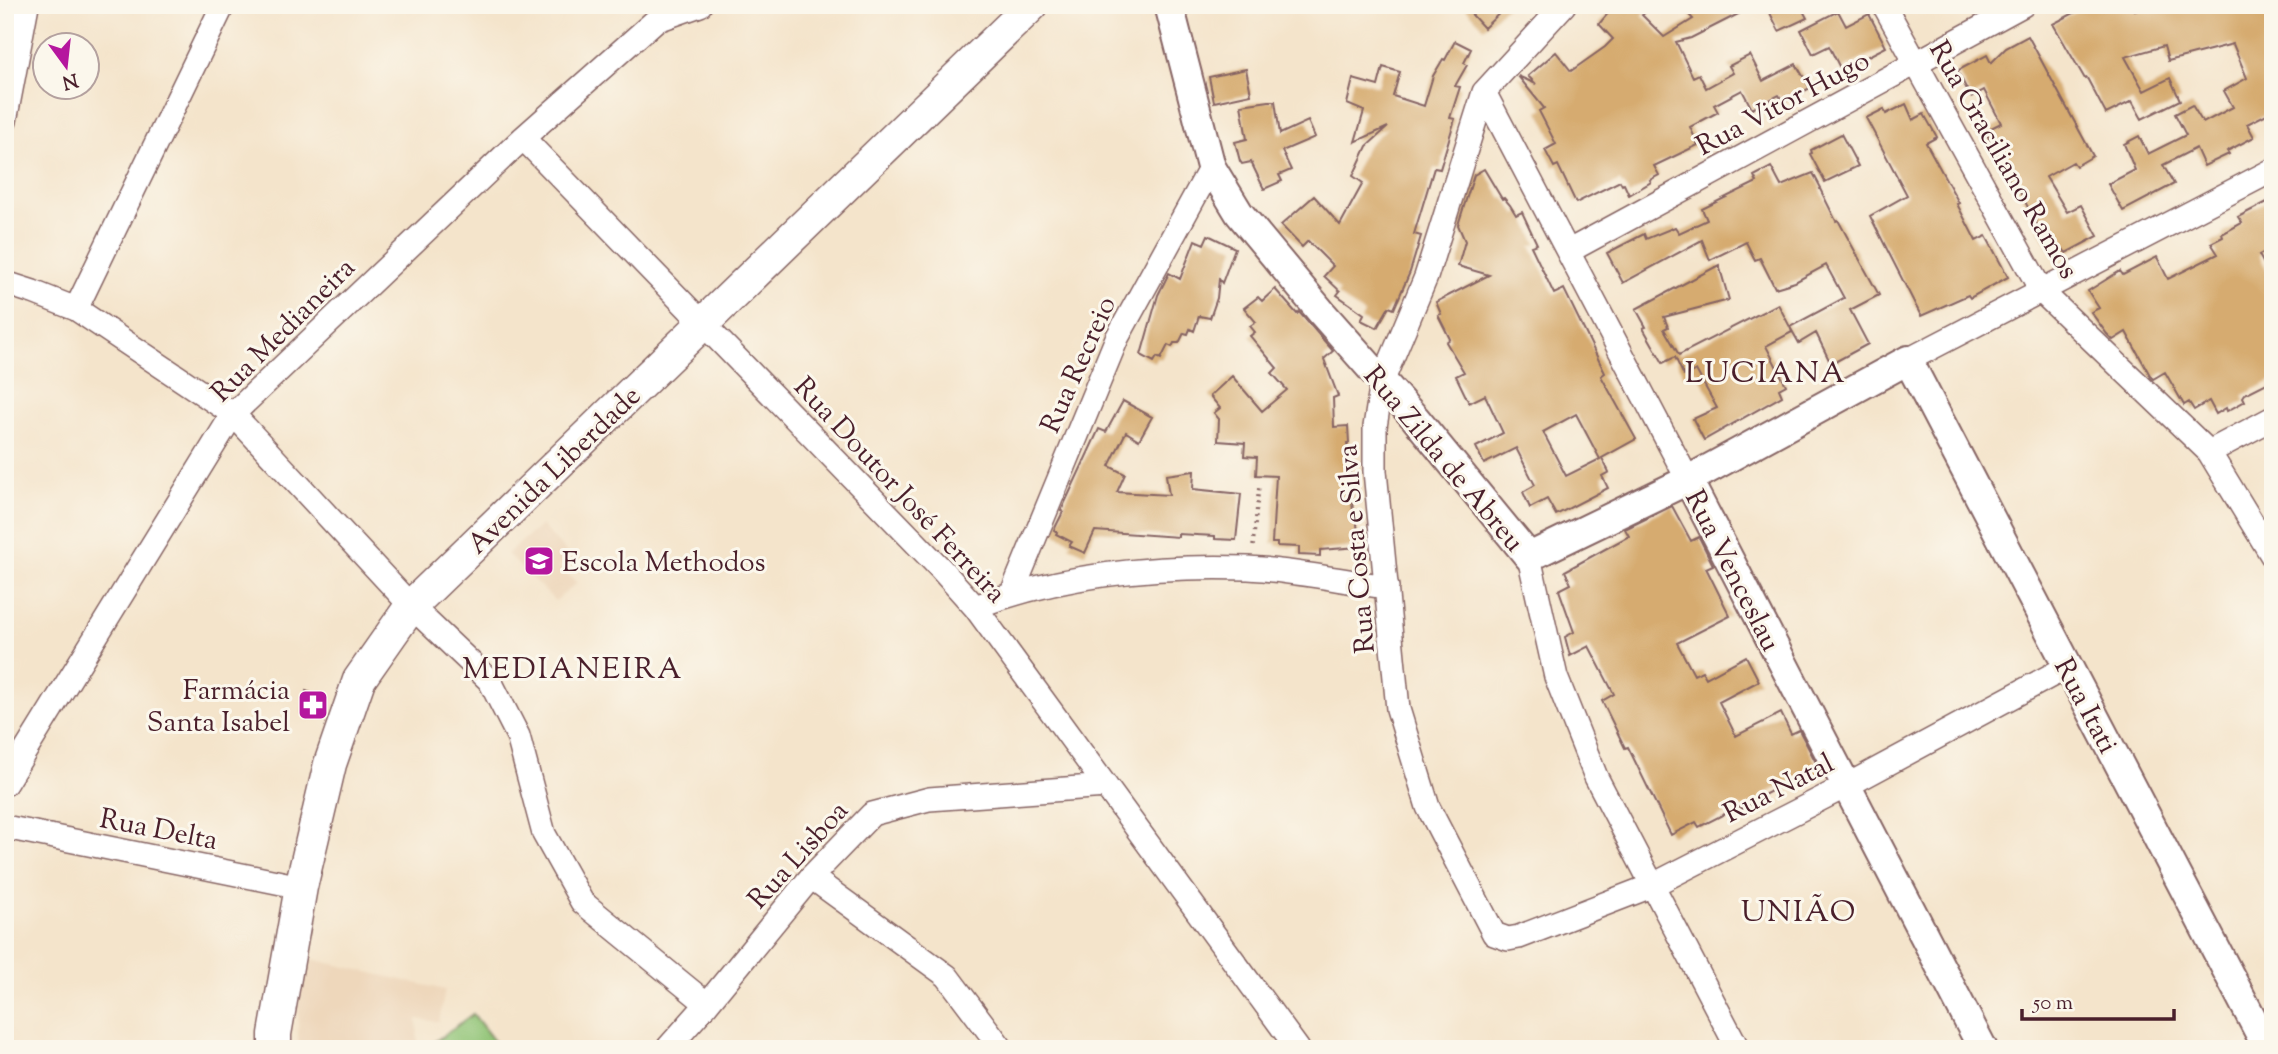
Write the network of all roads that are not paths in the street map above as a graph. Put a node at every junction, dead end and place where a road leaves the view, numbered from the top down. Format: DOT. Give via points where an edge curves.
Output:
graph roads {
  1 [pos="27,5"];
  2 [pos="223,5"];
  3 [pos="699,5"];
  4 [pos="1032,5"];
  5 [pos="1169,5"];
  6 [pos="1564,5"];
  7 [pos="1884,5"];
  8 [pos="2023,5"];
  9 [pos="1916,64"];
  10 [pos="1484,92"];
  11 [pos="5,121"];
  12 [pos="523,138"];
  13 [pos="1211,167"];
  14 [pos="2273,170"];
  15 [pos="1569,251"];
  16 [pos="5,283"];
  17 [pos="2042,292"];
  18 [pos="76,309"];
  19 [pos="703,324"];
  20 [pos="1908,360"];
  21 [pos="1382,382"];
  22 [pos="233,414"];
  23 [pos="2273,418"];
  24 [pos="2208,452"];
  25 [pos="1688,480"];
  26 [pos="2273,556"];
  27 [pos="1529,557"];
  28 [pos="1387,587"];
  29 [pos="1012,593"];
  30 [pos="411,606"];
  31 [pos="975,607"];
  32 [pos="2067,667"];
  33 [pos="5,784"];
  34 [pos="1847,785"];
  35 [pos="1106,786"];
  36 [pos="5,827"];
  37 [pos="811,877"];
  38 [pos="1651,886"];
  39 [pos="301,887"];
  40 [pos="1508,939"];
  41 [pos="707,1004"];
  42 [pos="275,1049"];
  43 [pos="667,1049"];
  44 [pos="1002,1049"];
  45 [pos="1298,1049"];
  46 [pos="1738,1049"];
  47 [pos="1983,1049"];
  48 [pos="2269,1049"];
  1 -- 11 [label="street"];
  2 -- 18 [label="street"];
  3 -- 12 [label="street, Rua Medianeira" via="655,21"];
  4 -- 19 [label="main road, Avenida Liberdade"];
  5 -- 13 [label="street, Rua Zilda de Abreu"];
  6 -- 10 [label="street, Rua Costa e Silva"];
  7 -- 9 [label="street, Rua Graciliano Ramos"];
  8 -- 9 [label="street, Rua Vitor Hugo"];
  9 -- 15 [label="street, Rua Vitor Hugo"];
  9 -- 17 [label="street, Rua Graciliano Ramos"];
  10 -- 15 [label="street, Rua Venceslau"];
  10 -- 21 [label="street, Rua Costa e Silva" via="1426,277"];
  12 -- 19 [label="street, Rua Doutor José Ferreira"];
  12 -- 22 [label="street, Rua Medianeira"];
  13 -- 21 [label="street, Rua Zilda de Abreu" via="1239,214"];
  13 -- 29 [label="street, Rua Recreio" via="1117,338"];
  14 -- 17 [label="street"];
  15 -- 25 [label="street, Rua Venceslau"];
  16 -- 18 [label="street"];
  17 -- 20 [label="street"];
  17 -- 24 [label="street, Rua Graciliano Ramos"];
  18 -- 22 [label="street"];
  19 -- 30 [label="main road, Avenida Liberdade"];
  19 -- 31 [label="street, Rua Doutor José Ferreira"];
  20 -- 25 [label="street"];
  20 -- 32 [label="street, Rua Itati"];
  21 -- 27 [label="street, Rua Zilda de Abreu"];
  21 -- 28 [label="street, Rua Costa e Silva" via="1375,471"];
  22 -- 30 [label="street"];
  22 -- 33 [label="street, Rua Medianeira"];
  23 -- 24 [label="street"];
  24 -- 26 [label="street, Rua Graciliano Ramos"];
  25 -- 27 [label="street"];
  25 -- 34 [label="street, Rua Venceslau"];
  27 -- 38 [label="street, Rua Zilda de Abreu" via="1556,677 1596,777"];
  28 -- 29 [label="street" via="1251,568 1156,568"];
  28 -- 40 [label="street, Rua Costa e Silva" via="1398,709 1428,807 1494,934"];
  29 -- 31 [label="street"];
  30 -- 39 [label="main road, Avenida Liberdade" via="359,680 330,764"];
  30 -- 41 [label="street" via="491,681 518,736 544,834 582,902"];
  31 -- 35 [label="street, Rua Doutor José Ferreira"];
  32 -- 34 [label="street, Rua Natal"];
  32 -- 48 [label="street, Rua Itati"];
  34 -- 38 [label="street, Rua Natal"];
  34 -- 47 [label="street, Rua Venceslau"];
  35 -- 37 [label="street, Rua Lisboa" via="929,799 872,814"];
  35 -- 45 [label="street, Rua Doutor José Ferreira"];
  36 -- 39 [label="street, Rua Delta"];
  37 -- 41 [label="street, Rua Lisboa"];
  37 -- 44 [label="street" via="947,976"];
  38 -- 40 [label="street, Rua Natal"];
  38 -- 46 [label="street, Rua Zilda de Abreu"];
  39 -- 42 [label="main road, Avenida Liberdade"];
  41 -- 43 [label="street, Rua Lisboa"];
}
